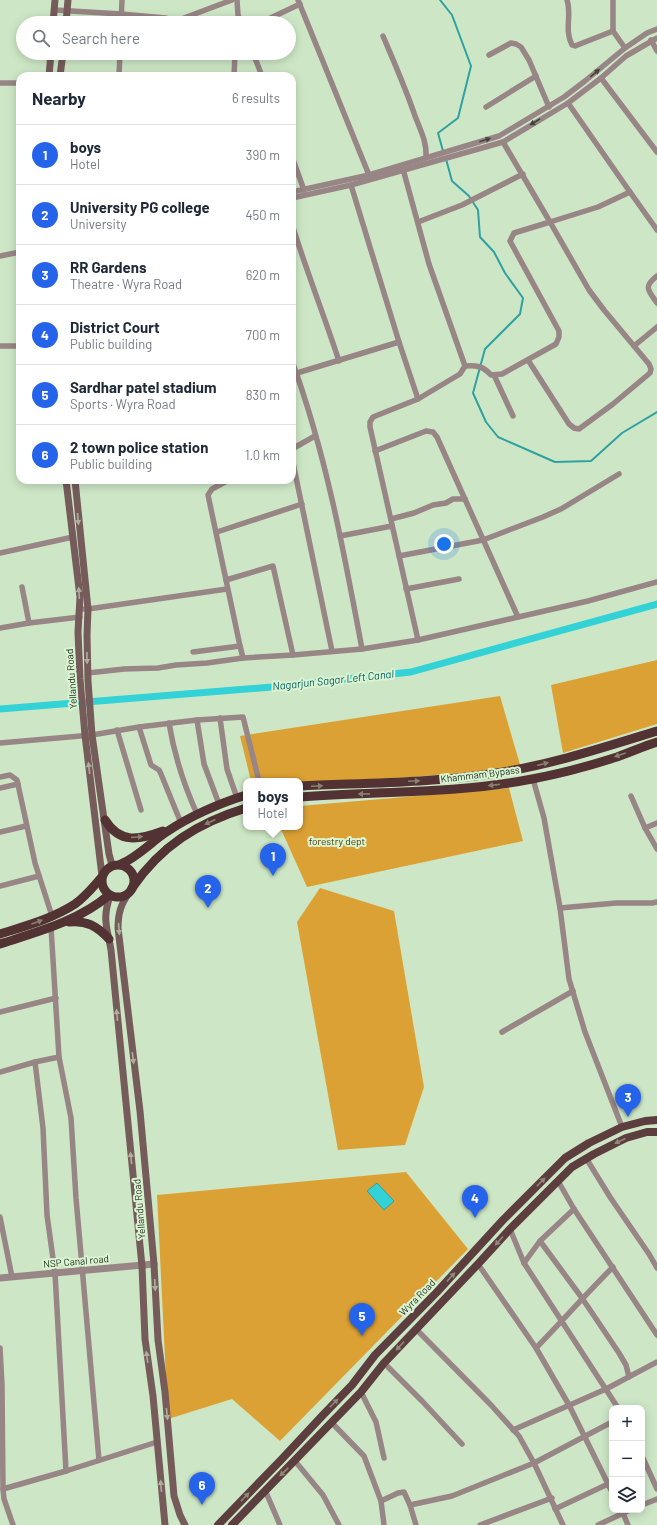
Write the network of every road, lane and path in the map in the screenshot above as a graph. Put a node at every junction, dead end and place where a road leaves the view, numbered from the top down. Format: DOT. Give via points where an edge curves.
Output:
graph roads {
  1 [pos="56,0"];
  2 [pos="68,0"];
  3 [pos="122,0"];
  4 [pos="232,0"];
  5 [pos="237,0"];
  6 [pos="567,0"];
  7 [pos="613,0"];
  8 [pos="299,2"];
  9 [pos="55,10"];
  10 [pos="67,11"];
  11 [pos="121,14"];
  12 [pos="238,14"];
  13 [pos="55,16"];
  14 [pos="67,16"];
  15 [pos="143,16"];
  16 [pos="189,16"];
  17 [pos="273,16"];
  18 [pos="657,29"];
  19 [pos="613,31"];
  20 [pos="383,36"];
  21 [pos="654,39"];
  22 [pos="625,48"];
  23 [pos="657,50"];
  24 [pos="489,55"];
  25 [pos="50,60"];
  26 [pos="62,60"];
  27 [pos="120,60"];
  28 [pos="235,60"];
  29 [pos="256,60"];
  30 [pos="49,72"];
  31 [pos="61,72"];
  32 [pos="119,72"];
  33 [pos="234,72"];
  34 [pos="260,72"];
  35 [pos="536,76"];
  36 [pos="601,78"];
  37 [pos="0,83"];
  38 [pos="16,83"];
  39 [pos="568,103"];
  40 [pos="486,107"];
  41 [pos="549,107"];
  42 [pos="503,142"];
  43 [pos="657,152"];
  44 [pos="449,154"];
  45 [pos="429,158"];
  46 [pos="296,168"];
  47 [pos="403,169"];
  48 [pos="523,174"];
  49 [pos="369,175"];
  50 [pos="351,185"];
  51 [pos="304,190"];
  52 [pos="296,191"];
  53 [pos="630,192"];
  54 [pos="296,197"];
  55 [pos="418,222"];
  56 [pos="550,222"];
  57 [pos="657,230"];
  58 [pos="296,237"];
  59 [pos="16,253"];
  60 [pos="0,256"];
  61 [pos="657,276"];
  62 [pos="657,303"];
  63 [pos="657,327"];
  64 [pos="399,342"];
  65 [pos="0,346"];
  66 [pos="16,346"];
  67 [pos="634,346"];
  68 [pos="528,360"];
  69 [pos="339,361"];
  70 [pos="465,366"];
  71 [pos="296,374"];
  72 [pos="494,375"];
  73 [pos="418,399"];
  74 [pos="513,416"];
  75 [pos="315,436"];
  76 [pos="296,447"];
  77 [pos="375,451"];
  78 [pos="619,474"];
  79 [pos="296,476"];
  80 [pos="66,484"];
  81 [pos="75,484"];
  82 [pos="221,484"];
  83 [pos="465,499"];
  84 [pos="302,504"];
  85 [pos="391,519"];
  86 [pos="392,526"];
  87 [pos="217,532"];
  88 [pos="340,536"];
  89 [pos="73,537"];
  90 [pos="483,540"];
  91 [pos="0,553"];
  92 [pos="399,556"];
  93 [pos="459,578"];
  94 [pos="226,580"];
  95 [pos="657,582"];
  96 [pos="22,587"];
  97 [pos="227,589"];
  98 [pos="406,589"];
  99 [pos="80,609"];
  100 [pos="88,609"];
  101 [pos="518,617"];
  102 [pos="80,618"];
  103 [pos="29,623"];
  104 [pos="0,628"];
  105 [pos="418,640"];
  106 [pos="240,646"];
  107 [pos="362,649"];
  108 [pos="332,651"];
  109 [pos="193,652"];
  110 [pos="293,655"];
  111 [pos="243,658"];
  112 [pos="85,678"];
  113 [pos="220,718"];
  114 [pos="197,720"];
  115 [pos="169,723"];
  116 [pos="139,727"];
  117 [pos="117,730"];
  118 [pos="657,731"];
  119 [pos="89,735"];
  120 [pos="0,743"];
  121 [pos="656,745"];
  122 [pos="0,776"];
  123 [pos="258,778"];
  124 [pos="533,779"];
  125 [pos="18,784"];
  126 [pos="303,786"];
  127 [pos="0,788"];
  128 [pos="243,796"];
  129 [pos="631,796"];
  130 [pos="303,797"];
  131 [pos="237,798"];
  132 [pos="219,804"];
  133 [pos="243,809"];
  134 [pos="141,810"];
  135 [pos="197,814"];
  136 [pos="105,820"];
  137 [pos="181,823"];
  138 [pos="657,823"];
  139 [pos="26,826"];
  140 [pos="645,828"];
  141 [pos="0,832"];
  142 [pos="657,849"];
  143 [pos="116,865"];
  144 [pos="39,876"];
  145 [pos="102,877"];
  146 [pos="0,886"];
  147 [pos="131,890"];
  148 [pos="110,895"];
  149 [pos="657,902"];
  150 [pos="560,908"];
  151 [pos="53,922"];
  152 [pos="0,934"];
  153 [pos="109,939"];
  154 [pos="0,944"];
  155 [pos="573,991"];
  156 [pos="56,998"];
  157 [pos="0,1012"];
  158 [pos="502,1032"];
  159 [pos="59,1057"];
  160 [pos="35,1062"];
  161 [pos="0,1072"];
  162 [pos="657,1120"];
  163 [pos="622,1128"];
  164 [pos="657,1132"];
  165 [pos="574,1153"];
  166 [pos="583,1161"];
  167 [pos="558,1181"];
  168 [pos="574,1209"];
  169 [pos="0,1217"];
  170 [pos="510,1229"];
  171 [pos="540,1241"];
  172 [pos="524,1263"];
  173 [pos="154,1264"];
  174 [pos="478,1264"];
  175 [pos="142,1266"];
  176 [pos="613,1267"];
  177 [pos="657,1268"];
  178 [pos="82,1271"];
  179 [pos="55,1273"];
  180 [pos="12,1277"];
  181 [pos="0,1278"];
  182 [pos="582,1298"];
  183 [pos="562,1321"];
  184 [pos="416,1329"];
  185 [pos="657,1335"];
  186 [pos="0,1348"];
  187 [pos="536,1348"];
  188 [pos="657,1362"];
  189 [pos="384,1363"];
  190 [pos="629,1377"];
  191 [pos="1,1386"];
  192 [pos="606,1389"];
  193 [pos="361,1392"];
  194 [pos="569,1405"];
  195 [pos="616,1405"];
  196 [pos="331,1422"];
  197 [pos="609,1424"];
  198 [pos="513,1430"];
  199 [pos="584,1436"];
  200 [pos="157,1442"];
  201 [pos="462,1444"];
  202 [pos="384,1458"];
  203 [pos="99,1460"];
  204 [pos="295,1461"];
  205 [pos="645,1461"];
  206 [pos="534,1463"];
  207 [pos="66,1471"];
  208 [pos="655,1477"];
  209 [pos="608,1484"];
  210 [pos="3,1489"];
  211 [pos="657,1489"];
  212 [pos="265,1490"];
  213 [pos="552,1498"];
  214 [pos="657,1498"];
  215 [pos="2,1499"];
  216 [pos="381,1500"];
  217 [pos="645,1504"];
  218 [pos="410,1505"];
  219 [pos="555,1509"];
  220 [pos="620,1513"];
  221 [pos="622,1513"];
  222 [pos="13,1525"];
  223 [pos="165,1525"];
  224 [pos="185,1525"];
  225 [pos="218,1525"];
  226 [pos="232,1525"];
  227 [pos="280,1525"];
  228 [pos="339,1525"];
  229 [pos="384,1525"];
  230 [pos="416,1525"];
  231 [pos="480,1525"];
  232 [pos="563,1525"];
  233 [pos="598,1525"];
  234 [pos="628,1525"];
  1 -- 9 [label="main road"];
  2 -- 10 [label="main road"];
  3 -- 11 [label="street"];
  4 -- 16 [label="street"];
  5 -- 12 [label="street"];
  6 -- 19 [label="street" via="567,28 572,45"];
  7 -- 19 [label="street"];
  8 -- 17 [label="street"];
  8 -- 49 [label="street"];
  9 -- 10 [label="street"];
  9 -- 13 [label="main road"];
  10 -- 11 [label="street"];
  10 -- 14 [label="main road"];
  11 -- 15 [label="street"];
  18 -- 22 [label="street"];
  19 -- 22 [label="street"];
  20 -- 45 [label="street" via="408,95"];
  21 -- 23 [label="street"];
  21 -- 36 [label="street" via="626,56"];
  41 -- 22 [label="street, one-way" via="586,81"];
  24 -- 35 [label="street" via="510,43 516,44 521,47"];
  25 -- 30 [label="main road"];
  26 -- 31 [label="main road"];
  27 -- 32 [label="street"];
  28 -- 33 [label="street"];
  29 -- 34 [label="street"];
  35 -- 40 [label="street"];
  35 -- 41 [label="street"];
  36 -- 39 [label="street"];
  36 -- 43 [label="street"];
  37 -- 38 [label="street"];
  39 -- 42 [label="street, one-way"];
  39 -- 53 [label="street"];
  44 -- 41 [label="street, one-way" via="499,136"];
  42 -- 44 [label="street"];
  42 -- 48 [label="street"];
  44 -- 45 [label="street"];
  45 -- 47 [label="street"];
  45 -- 49 [label="street"];
  46 -- 51 [label="street"];
  47 -- 50 [label="street"];
  47 -- 55 [label="street"];
  48 -- 55 [label="street" via="462,205"];
  48 -- 56 [label="street"];
  49 -- 51 [label="street"];
  50 -- 54 [label="street"];
  50 -- 64 [label="street"];
  51 -- 52 [label="street"];
  53 -- 56 [label="street"];
  53 -- 57 [label="street"];
  55 -- 70 [label="street" via="429,264"];
  56 -- 67 [label="street" via="589,290"];
  56 -- 68 [label="street" via="514,233 510,241 559,331 556,344"];
  58 -- 69 [label="street"];
  59 -- 60 [label="street"];
  61 -- 62 [label="street" via="647,286"];
  63 -- 67 [label="street"];
  64 -- 69 [label="street"];
  64 -- 73 [label="street"];
  65 -- 66 [label="street"];
  67 -- 68 [label="street" via="649,364 650,373 579,429 569,424"];
  68 -- 72 [label="street" via="502,374"];
  69 -- 71 [label="street"];
  70 -- 72 [label="street" via="476,365"];
  70 -- 73 [label="street" via="460,374"];
  71 -- 75 [label="street"];
  72 -- 74 [label="street"];
  73 -- 77 [label="street" via="373,418 370,427"];
  75 -- 76 [label="street"];
  75 -- 88 [label="street"];
  77 -- 83 [label="street" via="426,431 433,432"];
  77 -- 85 [label="street"];
  78 -- 90 [label="street" via="561,509"];
  79 -- 84 [label="street"];
  80 -- 89 [label="main road, Yellandu Road"];
  81 -- 100 [label="main road, Yellandu Road, one-way"];
  82 -- 87 [label="street" via="212,489 208,495"];
  83 -- 85 [label="street" via="453,499"];
  83 -- 90 [label="street"];
  84 -- 87 [label="street"];
  84 -- 108 [label="street"];
  85 -- 86 [label="street"];
  86 -- 88 [label="street"];
  86 -- 92 [label="street"];
  87 -- 94 [label="street"];
  88 -- 107 [label="street"];
  89 -- 91 [label="street"];
  99 -- 89 [label="main road, Yellandu Road, one-way"];
  90 -- 92 [label="street"];
  90 -- 101 [label="street"];
  92 -- 98 [label="street"];
  93 -- 98 [label="street"];
  94 -- 97 [label="street"];
  94 -- 110 [label="street" via="273,566"];
  95 -- 101 [label="street"];
  96 -- 103 [label="street"];
  97 -- 100 [label="street"];
  97 -- 106 [label="street"];
  98 -- 105 [label="street"];
  99 -- 100 [label="street"];
  99 -- 102 [label="main road, Yellandu Road"];
  100 -- 112 [label="main road, Yellandu Road, one-way"];
  101 -- 105 [label="street"];
  102 -- 103 [label="street"];
  102 -- 112 [label="main road, Yellandu Road" via="78,632"];
  103 -- 104 [label="street"];
  105 -- 107 [label="street"];
  106 -- 109 [label="street"];
  106 -- 111 [label="street"];
  107 -- 108 [label="street"];
  108 -- 110 [label="street"];
  110 -- 111 [label="street"];
  111 -- 112 [label="street" via="206,664 124,669"];
  112 -- 119 [label="main road, Yellandu Road"];
  113 -- 114 [label="street"];
  113 -- 123 [label="street" via="243,717"];
  113 -- 131 [label="street" via="227,769"];
  114 -- 115 [label="street"];
  114 -- 132 [label="street" via="204,764"];
  115 -- 116 [label="street"];
  115 -- 135 [label="street" via="172,742"];
  116 -- 117 [label="street"];
  116 -- 137 [label="street" via="151,765 159,770"];
  117 -- 119 [label="street"];
  117 -- 134 [label="street"];
  126 -- 118 [label="highway, Khammam Bypass, one-way" via="427,780 490,774 530,767"];
  119 -- 120 [label="street"];
  119 -- 136 [label="main road, Yellandu Road"];
  145 -- 119 [label="main road, Yellandu Road, one-way"];
  121 -- 124 [label="highway, Khammam Bypass, one-way"];
  122 -- 125 [label="street" via="14,776"];
  124 -- 130 [label="highway, Khammam Bypass, one-way" via="462,789"];
  124 -- 150 [label="street" via="544,818"];
  125 -- 127 [label="street"];
  125 -- 139 [label="street"];
  128 -- 131 [label="highway"];
  129 -- 140 [label="street"];
  131 -- 132 [label="highway"];
  132 -- 135 [label="highway"];
  133 -- 147 [label="highway, one-way" via="219,818 176,841 151,862"];
  135 -- 137 [label="highway"];
  136 -- 137 [label="highway, one-way" via="119,835 135,838"];
  136 -- 143 [label="main road, Yellandu Road" via="109,854"];
  137 -- 143 [label="highway" via="131,859"];
  138 -- 140 [label="street"];
  139 -- 141 [label="street"];
  139 -- 144 [label="street"];
  140 -- 142 [label="street"];
  143 -- 145 [label="highway" via="106,869"];
  143 -- 147 [label="highway" via="125,866 132,873 134,883"];
  144 -- 146 [label="street"];
  144 -- 151 [label="street"];
  145 -- 148 [label="highway" via="102,888"];
  145 -- 151 [label="highway" via="80,900"];
  147 -- 148 [label="highway" via="120,897"];
  147 -- 173 [label="main road, Yellandu Road, one-way" via="121,905 118,924 140,1111"];
  148 -- 151 [label="highway" via="90,909"];
  148 -- 153 [label="main road, Yellandu Road" via="105,910"];
  149 -- 150 [label="street"];
  150 -- 155 [label="street" via="569,979"];
  152 -- 151 [label="highway, one-way"];
  151 -- 153 [label="highway" via="87,922"];
  151 -- 154 [label="highway"];
  151 -- 156 [label="street"];
  175 -- 153 [label="main road, Yellandu Road, one-way"];
  155 -- 158 [label="street"];
  155 -- 163 [label="street" via="585,1032"];
  156 -- 157 [label="street"];
  156 -- 159 [label="street"];
  159 -- 160 [label="street"];
  159 -- 178 [label="street" via="71,1118"];
  160 -- 161 [label="street"];
  160 -- 179 [label="street" via="43,1128 47,1215"];
  162 -- 163 [label="main road, Wyra Road"];
  163 -- 165 [label="main road, Wyra Road"];
  164 -- 166 [label="main road, Wyra Road, one-way" via="626,1138"];
  165 -- 166 [label="main road"];
  225 -- 165 [label="main road, Wyra Road, one-way" via="352,1385 375,1355 503,1220 565,1158"];
  166 -- 167 [label="main road, Wyra Road"];
  166 -- 177 [label="street"];
  167 -- 168 [label="street"];
  167 -- 170 [label="main road, Wyra Road"];
  168 -- 171 [label="street"];
  168 -- 176 [label="street"];
  169 -- 180 [label="street"];
  170 -- 172 [label="street"];
  170 -- 174 [label="main road, Wyra Road, one-way"];
  171 -- 172 [label="street"];
  171 -- 182 [label="street"];
  172 -- 183 [label="street"];
  173 -- 175 [label="street, NSP Canal road"];
  173 -- 224 [label="main road, Yellandu Road, one-way" via="158,1340 174,1496"];
  174 -- 184 [label="main road, Wyra Road"];
  174 -- 187 [label="street"];
  175 -- 178 [label="street, NSP Canal road"];
  200 -- 175 [label="main road, Yellandu Road, one-way" via="145,1339"];
  176 -- 182 [label="street"];
  176 -- 185 [label="street"];
  178 -- 179 [label="street, NSP Canal road"];
  178 -- 203 [label="street"];
  179 -- 180 [label="street, NSP Canal road"];
  179 -- 207 [label="street"];
  180 -- 181 [label="street, NSP Canal road"];
  182 -- 183 [label="street"];
  182 -- 190 [label="street" via="619,1353"];
  183 -- 187 [label="street"];
  183 -- 192 [label="street"];
  184 -- 189 [label="main road, Wyra Road, one-way"];
  184 -- 198 [label="street"];
  186 -- 191 [label="street"];
  187 -- 194 [label="street"];
  188 -- 190 [label="street"];
  189 -- 193 [label="main road, Wyra Road"];
  189 -- 201 [label="street"];
  190 -- 192 [label="street"];
  191 -- 210 [label="street"];
  192 -- 194 [label="street"];
  192 -- 195 [label="street"];
  193 -- 196 [label="main road, Wyra Road"];
  193 -- 202 [label="street" via="376,1422"];
  194 -- 198 [label="street"];
  194 -- 199 [label="street"];
  196 -- 204 [label="main road, Wyra Road"];
  196 -- 216 [label="street" via="364,1456"];
  197 -- 199 [label="street"];
  198 -- 206 [label="street"];
  199 -- 206 [label="street"];
  199 -- 209 [label="street"];
  200 -- 203 [label="street"];
  223 -- 200 [label="main road, Yellandu Road, one-way"];
  203 -- 207 [label="street"];
  204 -- 212 [label="main road, Wyra Road, one-way"];
  204 -- 228 [label="street" via="323,1495"];
  205 -- 208 [label="street"];
  206 -- 213 [label="street"];
  206 -- 218 [label="street" via="452,1496"];
  207 -- 210 [label="street"];
  208 -- 211 [label="street"];
  209 -- 219 [label="street"];
  210 -- 215 [label="street"];
  212 -- 226 [label="main road, Wyra Road"];
  212 -- 227 [label="street"];
  213 -- 219 [label="street"];
  213 -- 231 [label="street"];
  214 -- 217 [label="street"];
  215 -- 222 [label="street"];
  216 -- 218 [label="street" via="404,1492"];
  216 -- 229 [label="street"];
  218 -- 230 [label="street"];
  219 -- 232 [label="street"];
  220 -- 233 [label="street"];
  221 -- 234 [label="street"];
}
